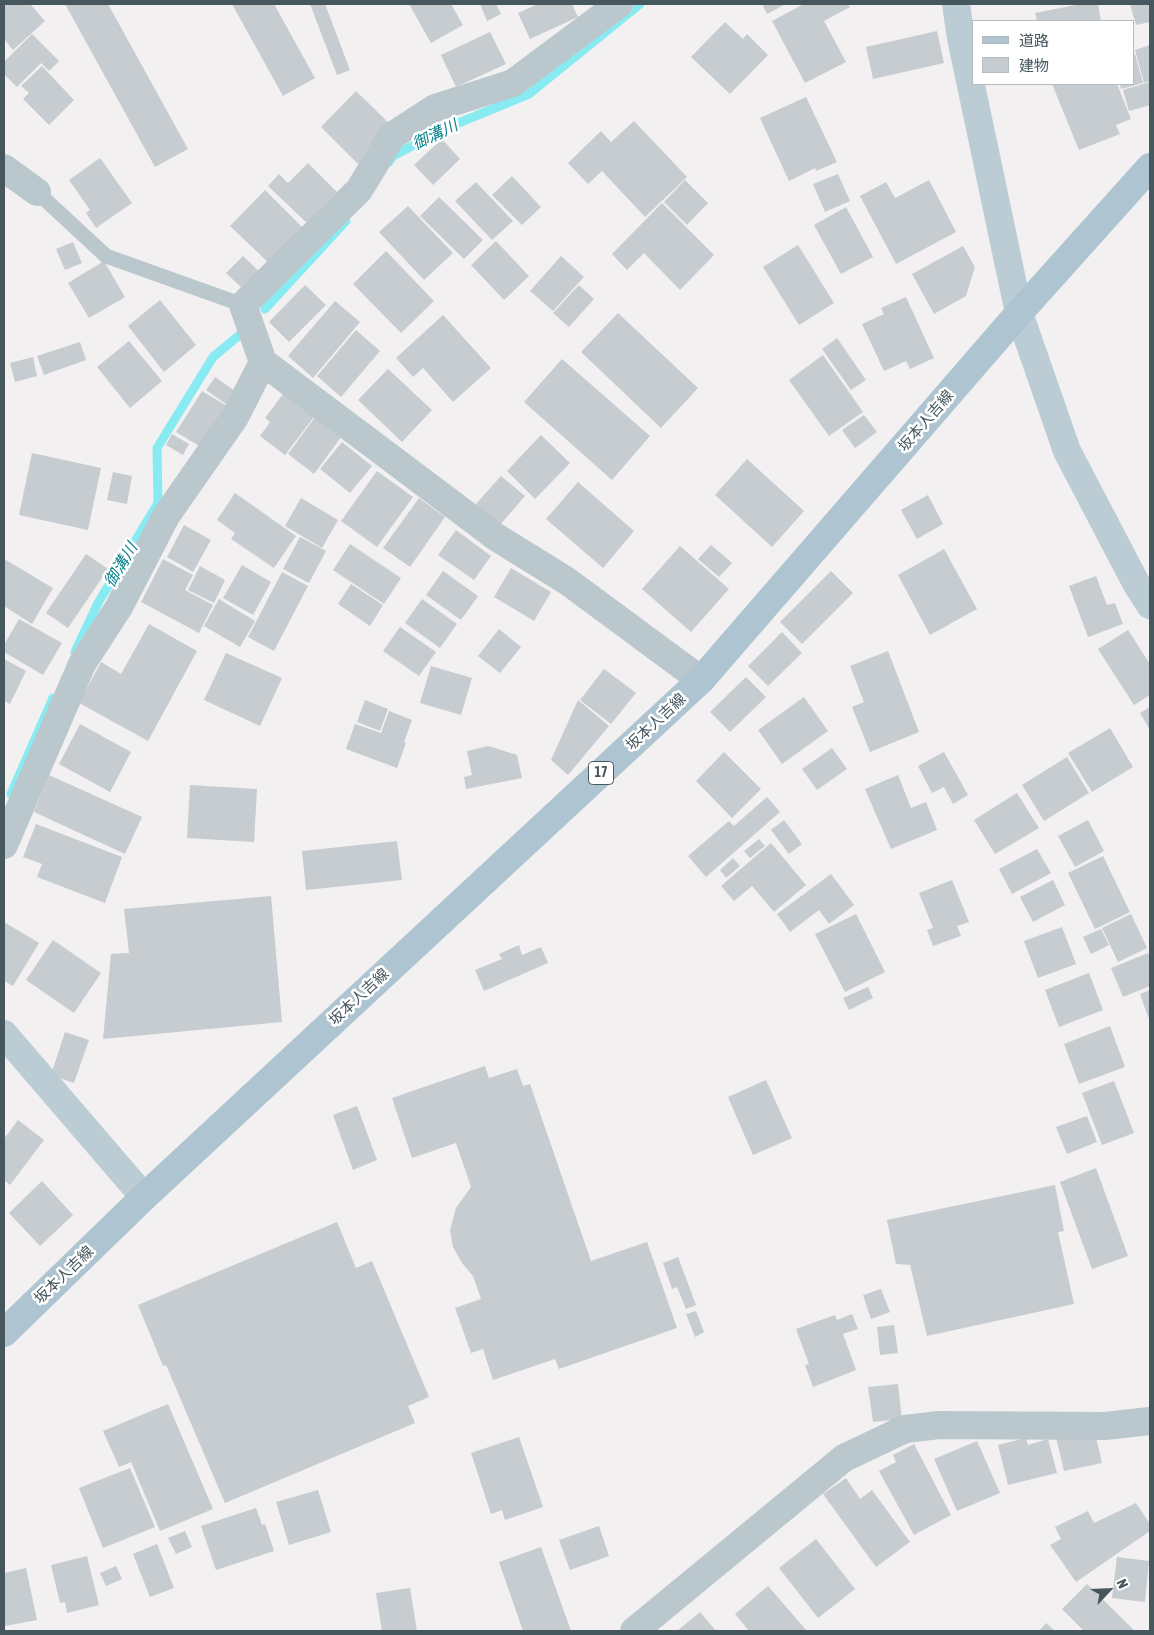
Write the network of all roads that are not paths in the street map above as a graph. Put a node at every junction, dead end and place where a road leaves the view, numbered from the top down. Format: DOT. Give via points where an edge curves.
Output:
graph roads {
  1 [pos="618,4"];
  2 [pos="956,4"];
  3 [pos="1150,166"];
  4 [pos="4,168"];
  5 [pos="37,192"];
  6 [pos="243,305"];
  7 [pos="1020,313"];
  8 [pos="263,362"];
  9 [pos="1150,605"];
  10 [pos="701,680"];
  11 [pos="4,844"];
  12 [pos="4,1034"];
  13 [pos="144,1197"];
  14 [pos="4,1333"];
  15 [pos="1150,1421"];
  16 [pos="634,1631"];
  1 -- 6 [label="street" via="514,83 435,108 392,136 359,190"];
  2 -- 7 [label="street"];
  3 -- 7 [label="main road, 坂本人吉線 / 17"];
  4 -- 5 [label="street"];
  5 -- 6 [label="lane" via="106,256"];
  6 -- 8 [label="street"];
  7 -- 9 [label="street" via="1067,451"];
  7 -- 10 [label="main road, 坂本人吉線 / 17"];
  8 -- 10 [label="street" via="496,537 567,581"];
  8 -- 11 [label="street" via="234,417 166,516 119,607 82,664"];
  10 -- 13 [label="main road, 坂本人吉線 / 17"];
  12 -- 13 [label="street"];
  13 -- 14 [label="main road, 坂本人吉線 / 17"];
  15 -- 16 [label="street" via="1105,1426 939,1425 905,1429 844,1458"];
}
